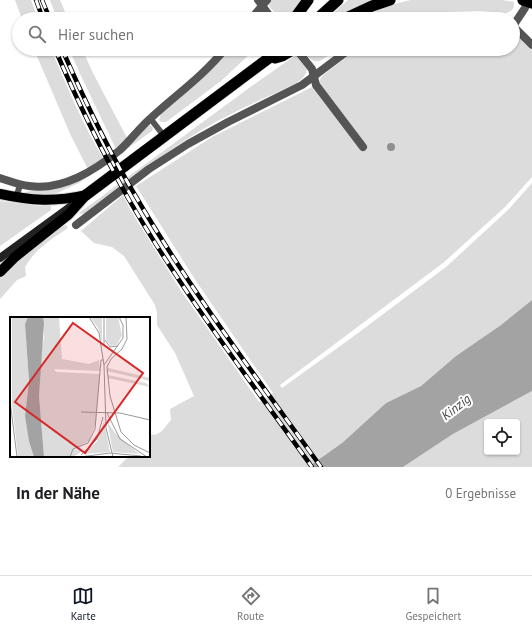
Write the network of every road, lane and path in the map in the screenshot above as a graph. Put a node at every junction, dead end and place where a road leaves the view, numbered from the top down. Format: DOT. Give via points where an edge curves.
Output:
graph roads {
  1 [pos="308,0"];
  2 [pos="338,0"];
  3 [pos="390,0"];
  4 [pos="528,1"];
  5 [pos="262,2"];
  6 [pos="256,12"];
  7 [pos="268,12"];
  8 [pos="299,12"];
  9 [pos="325,12"];
  10 [pos="359,12"];
  11 [pos="520,16"];
  12 [pos="520,33"];
  13 [pos="532,45"];
  14 [pos="219,56"];
  15 [pos="271,56"];
  16 [pos="301,56"];
  17 [pos="341,56"];
  18 [pos="314,77"];
  19 [pos="150,118"];
  20 [pos="164,136"];
  21 [pos="363,147"];
  22 [pos="0,178"];
  23 [pos="20,184"];
  24 [pos="0,194"];
  25 [pos="86,195"];
  26 [pos="16,198"];
  27 [pos="69,214"];
  28 [pos="76,225"];
  29 [pos="0,258"];
  30 [pos="0,272"];
  1 -- 8 [label="highway"];
  2 -- 9 [label="highway"];
  3 -- 10 [label="highway"];
  4 -- 11 [label="street"];
  5 -- 6 [label="street"];
  5 -- 7 [label="street"];
  12 -- 13 [label="street"];
  14 -- 19 [label="street" via="204,72"];
  15 -- 20 [label="highway"];
  16 -- 18 [label="street" via="312,69"];
  17 -- 18 [label="street"];
  18 -- 21 [label="street" via="316,85"];
  18 -- 28 [label="street" via="188,144 149,169"];
  19 -- 20 [label="lane"];
  19 -- 23 [label="street" via="120,149 84,174 48,186"];
  20 -- 25 [label="highway"];
  22 -- 23 [label="street"];
  23 -- 26 [label="lane"];
  24 -- 26 [label="main road"];
  25 -- 26 [label="main road" via="41,201"];
  25 -- 27 [label="main road"];
  25 -- 29 [label="main road"];
  27 -- 28 [label="lane"];
  27 -- 30 [label="main road"];
}
